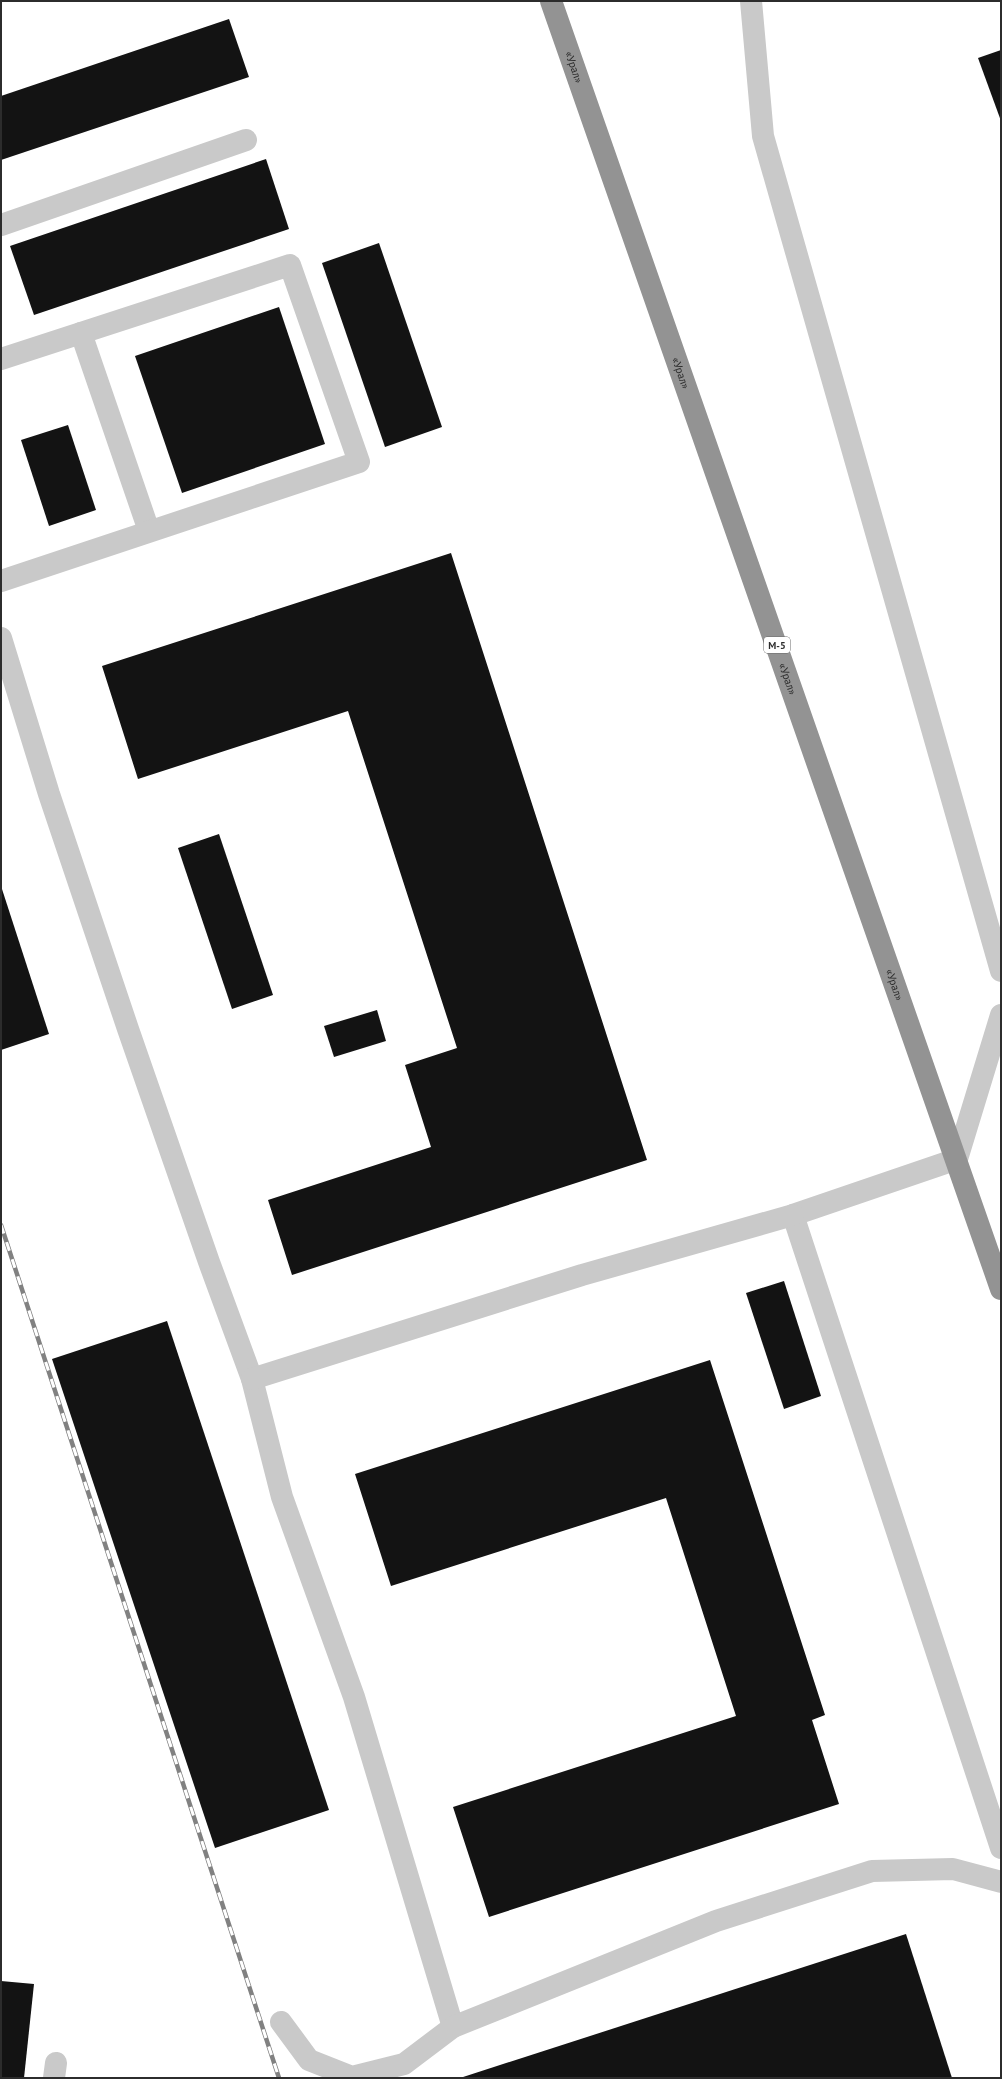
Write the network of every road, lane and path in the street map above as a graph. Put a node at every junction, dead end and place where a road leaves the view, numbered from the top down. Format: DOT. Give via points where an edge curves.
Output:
graph roads {
  1 [pos="551,1"];
  2 [pos="751,1"];
  3 [pos="246,140"];
  4 [pos="1,225"];
  5 [pos="81,333"];
  6 [pos="2,355"];
  7 [pos="150,531"];
  8 [pos="1,581"];
  9 [pos="1,638"];
  10 [pos="1001,971"];
  11 [pos="1001,1015"];
  12 [pos="957,1159"];
  13 [pos="793,1215"];
  14 [pos="1001,1289"];
  15 [pos="252,1379"];
  16 [pos="1001,1848"];
  17 [pos="1001,1882"];
  18 [pos="281,2022"];
  19 [pos="452,2027"];
  20 [pos="406,2071"];
  1 -- 12 [label="highway, «Урал» / М-5"];
  2 -- 10 [label="lane" via="763,136"];
  3 -- 4 [label="lane"];
  5 -- 6 [label="lane"];
  5 -- 7 [label="lane"];
  5 -- 7 [label="lane" via="290,264 359,462"];
  7 -- 8 [label="lane"];
  9 -- 15 [label="lane" via="49,794 123,1014"];
  11 -- 12 [label="lane"];
  12 -- 13 [label="lane"];
  12 -- 14 [label="highway, «Урал» / М-5"];
  13 -- 15 [label="lane" via="582,1275"];
  13 -- 16 [label="lane"];
  15 -- 19 [label="lane" via="282,1497 354,1697"];
  17 -- 19 [label="lane" via="953,1869 872,1870 716,1921"];
  18 -- 20 [label="lane" via="309,2060 352,2077"];
  19 -- 20 [label="lane"];
}
